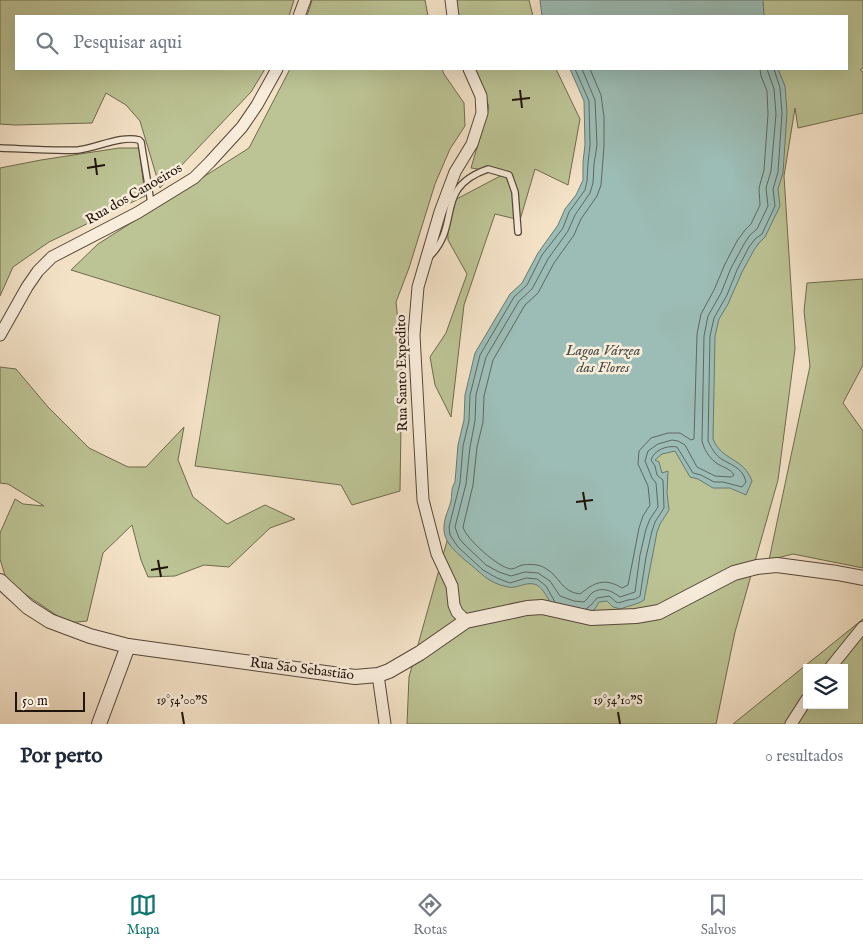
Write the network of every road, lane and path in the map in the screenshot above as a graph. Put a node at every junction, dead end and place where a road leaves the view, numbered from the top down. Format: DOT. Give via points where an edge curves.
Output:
graph roads {
  1 [pos="305,0"];
  2 [pos="451,0"];
  3 [pos="299,15"];
  4 [pos="453,15"];
  5 [pos="275,70"];
  6 [pos="469,70"];
  7 [pos="0,148"];
  8 [pos="151,204"];
  9 [pos="518,232"];
  10 [pos="426,260"];
  11 [pos="0,335"];
  12 [pos="863,578"];
  13 [pos="0,580"];
  14 [pos="466,621"];
  15 [pos="863,627"];
  16 [pos="128,646"];
  17 [pos="833,664"];
  18 [pos="378,675"];
  19 [pos="803,705"];
  20 [pos="100,724"];
  21 [pos="386,724"];
  22 [pos="792,724"];
  1 -- 3 [label="street"];
  2 -- 4 [label="street"];
  5 -- 8 [label="street, Rua dos Canoeiros" via="242,127 210,162 194,178"];
  6 -- 10 [label="street, Rua Santo Expedito" via="481,96 482,113 472,144 448,187"];
  7 -- 8 [label="lane" via="78,150 121,140 139,140"];
  8 -- 11 [label="street, Rua dos Canoeiros" via="52,256 27,287"];
  9 -- 10 [label="lane" via="515,192 509,175 488,169 466,180 458,189 452,198 439,246"];
  10 -- 14 [label="street, Rua Santo Expedito" via="418,287 414,335 423,500 437,554 452,586 454,605"];
  12 -- 14 [label="street, Rua São Sebastião" via="777,565 757,567 734,573 659,612 591,618 542,607"];
  13 -- 16 [label="street, Rua São Sebastião" via="28,607 50,621"];
  14 -- 18 [label="street, Rua São Sebastião" via="420,653"];
  15 -- 17 [label="street"];
  16 -- 18 [label="street, Rua São Sebastião" via="355,677"];
  16 -- 20 [label="street"];
  18 -- 21 [label="street"];
  19 -- 22 [label="street"];
}
